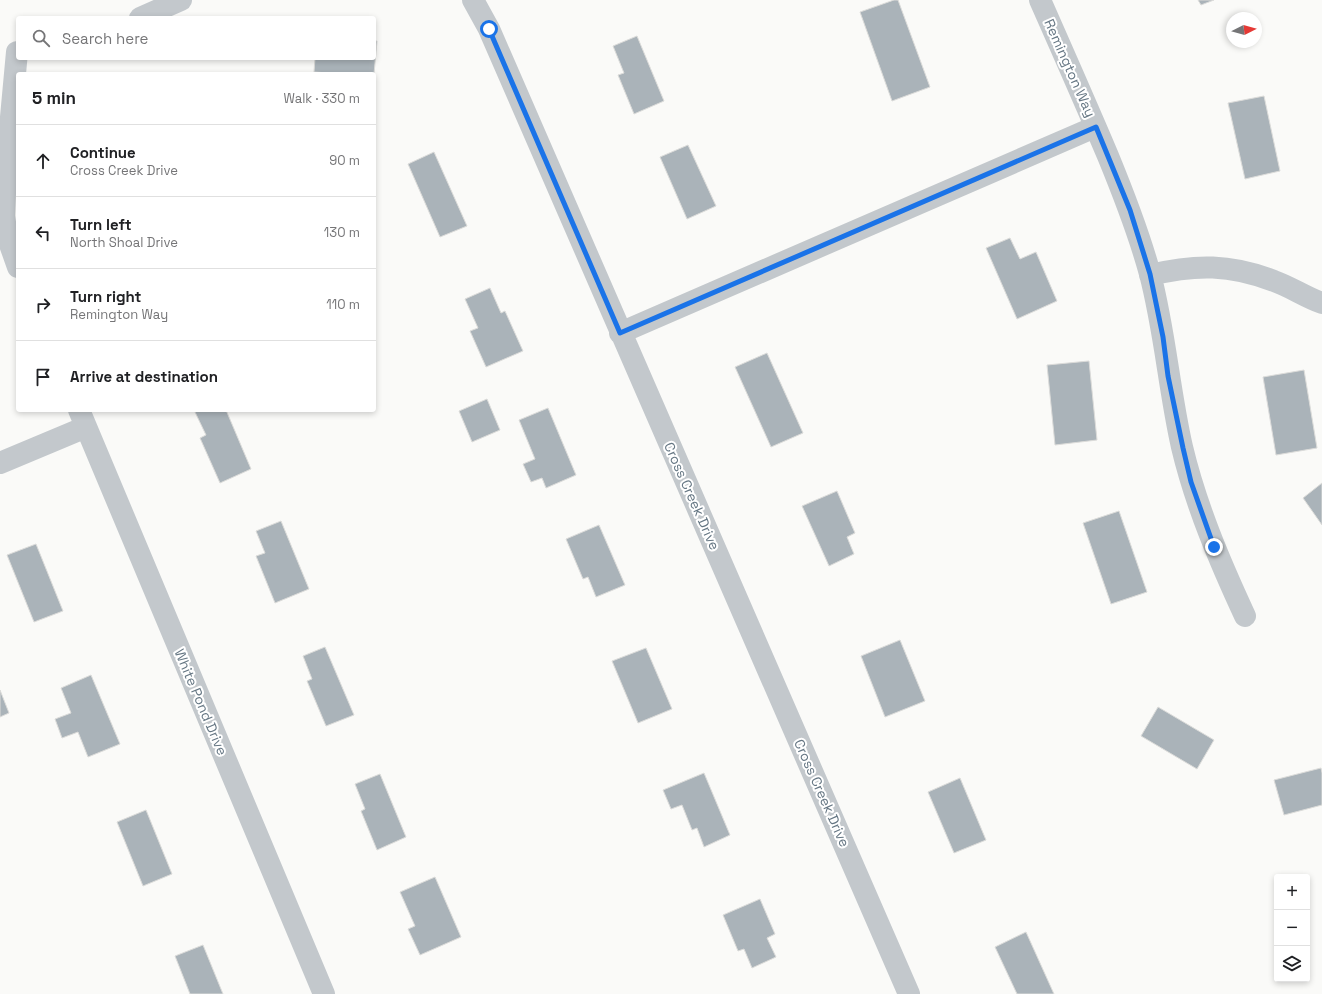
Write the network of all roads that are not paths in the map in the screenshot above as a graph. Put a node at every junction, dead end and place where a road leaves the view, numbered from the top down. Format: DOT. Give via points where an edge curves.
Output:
graph roads {
  1 [pos="181,0"];
  2 [pos="472,0"];
  3 [pos="1040,0"];
  4 [pos="145,16"];
  5 [pos="12,51"];
  6 [pos="1096,127"];
  7 [pos="16,261"];
  8 [pos="1150,274"];
  9 [pos="1322,303"];
  10 [pos="620,333"];
  11 [pos="82,419"];
  12 [pos="0,463"];
  13 [pos="1245,616"];
  14 [pos="324,994"];
  15 [pos="909,994"];
  1 -- 4 [label="street"];
  2 -- 10 [label="street, Cross Creek Drive" via="489,29"];
  3 -- 6 [label="street, Remington Way"];
  5 -- 7 [label="street" via="4,216 7,236"];
  6 -- 8 [label="street, Remington Way" via="1130,210"];
  6 -- 10 [label="street"];
  8 -- 9 [label="street" via="1189,267 1230,268 1275,281"];
  8 -- 13 [label="street, Remington Way" via="1175,413 1191,482 1214,547"];
  10 -- 15 [label="street, Cross Creek Drive"];
  11 -- 12 [label="street"];
  11 -- 14 [label="street, White Pond Drive"];
}
